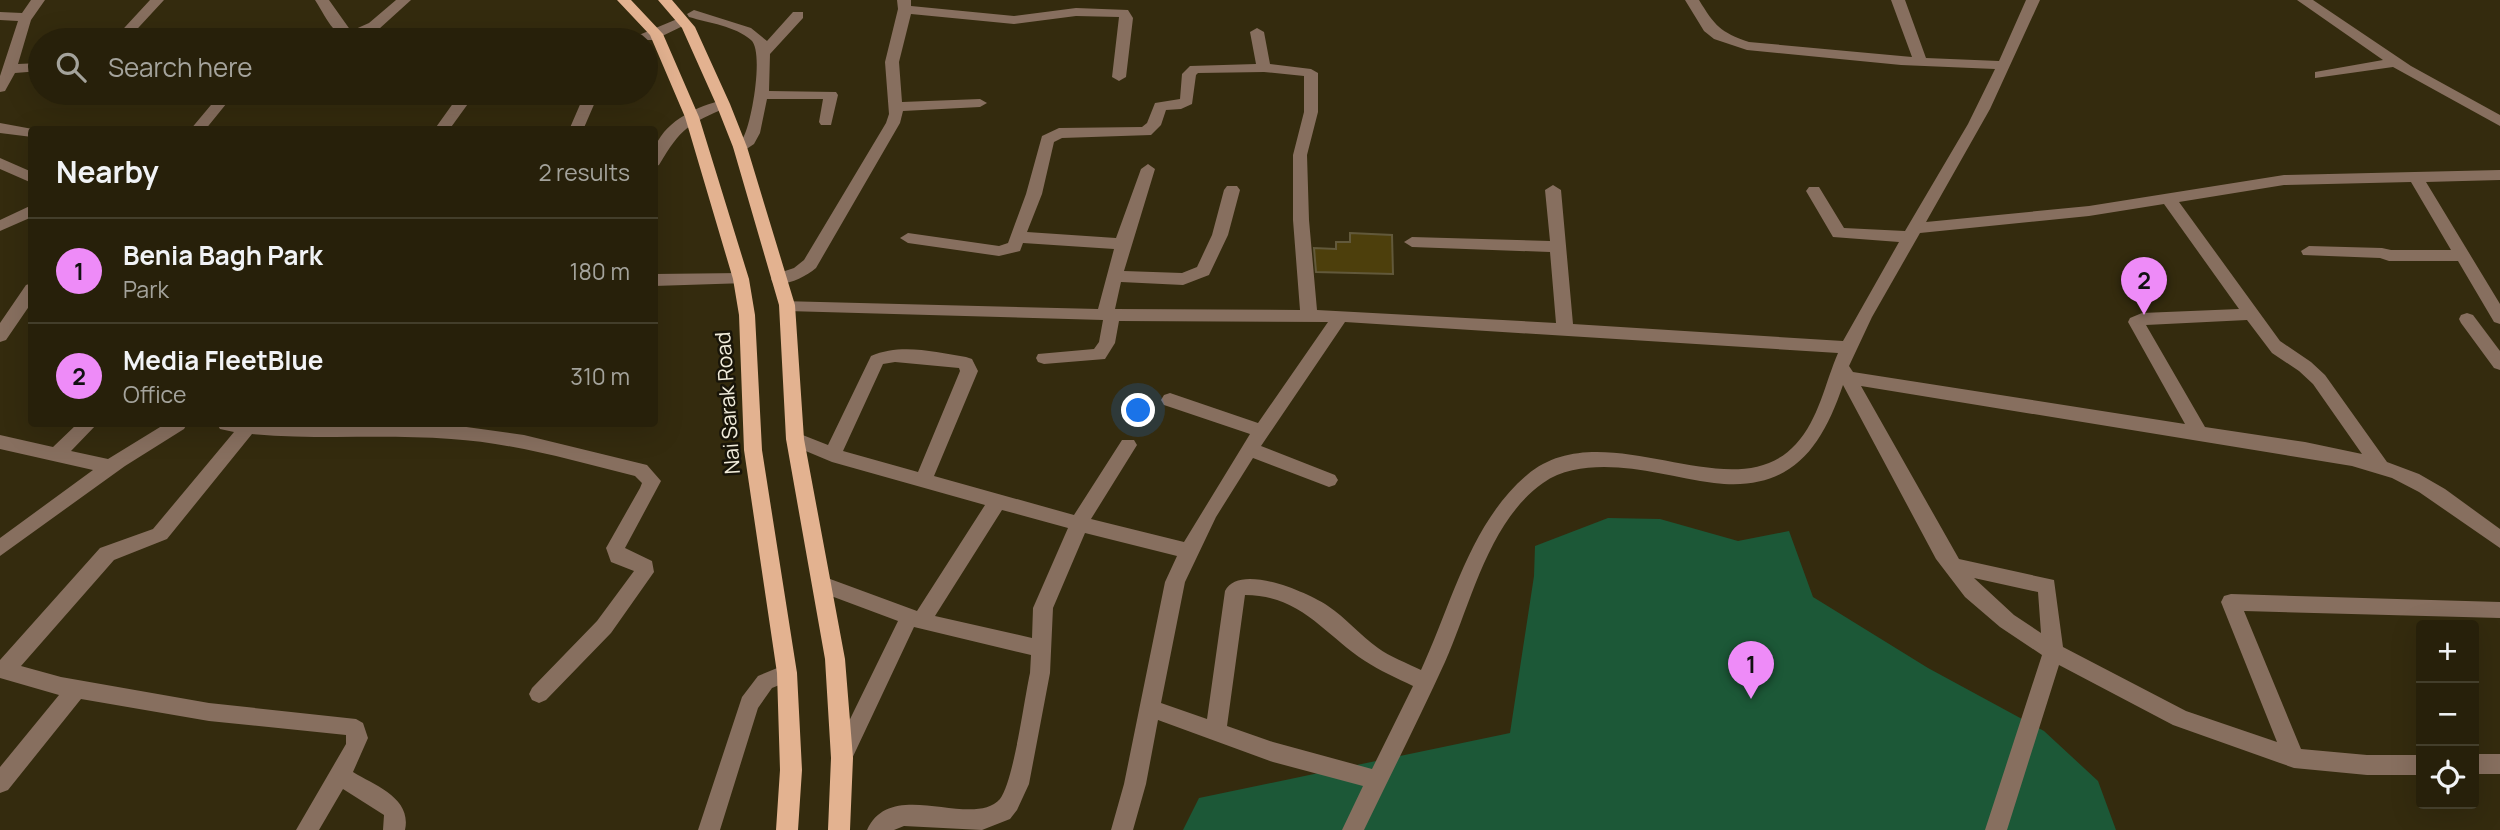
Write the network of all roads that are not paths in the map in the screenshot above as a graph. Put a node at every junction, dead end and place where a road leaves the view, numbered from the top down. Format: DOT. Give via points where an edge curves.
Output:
graph roads {
  1 [pos="38,0"];
  2 [pos="157,0"];
  3 [pos="322,0"];
  4 [pos="404,0"];
  5 [pos="624,0"];
  6 [pos="665,0"];
  7 [pos="703,0"];
  8 [pos="1692,0"];
  9 [pos="1898,0"];
  10 [pos="2033,0"];
  11 [pos="2304,0"];
  12 [pos="904,4"];
  13 [pos="1124,6"];
  14 [pos="798,15"];
  15 [pos="0,16"];
  16 [pos="25,17"];
  17 [pos="688,21"];
  18 [pos="131,28"];
  19 [pos="340,28"];
  20 [pos="370,28"];
  21 [pos="650,28"];
  22 [pos="1256,32"];
  23 [pos="658,33"];
  24 [pos="658,39"];
  25 [pos="764,53"];
  26 [pos="1920,61"];
  27 [pos="2396,62"];
  28 [pos="2002,65"];
  29 [pos="28,68"];
  30 [pos="1264,68"];
  31 [pos="11,69"];
  32 [pos="2320,75"];
  33 [pos="1119,77"];
  34 [pos="0,88"];
  35 [pos="760,95"];
  36 [pos="980,103"];
  37 [pos="723,104"];
  38 [pos="218,105"];
  39 [pos="461,105"];
  40 [pos="587,105"];
  41 [pos="894,107"];
  42 [pos="692,117"];
  43 [pos="2500,121"];
  44 [pos="826,122"];
  45 [pos="200,126"];
  46 [pos="444,126"];
  47 [pos="578,126"];
  48 [pos="0,128"];
  49 [pos="28,132"];
  50 [pos="740,147"];
  51 [pos="658,155"];
  52 [pos="0,163"];
  53 [pos="1148,169"];
  54 [pos="28,176"];
  55 [pos="2415,176"];
  56 [pos="2500,176"];
  57 [pos="1232,190"];
  58 [pos="1553,191"];
  59 [pos="1814,191"];
  60 [pos="2168,198"];
  61 [pos="28,211"];
  62 [pos="0,226"];
  63 [pos="1911,232"];
  64 [pos="1020,237"];
  65 [pos="908,238"];
  66 [pos="1412,242"];
  67 [pos="1123,244"];
  68 [pos="1558,247"];
  69 [pos="2309,251"];
  70 [pos="2462,256"];
  71 [pos="1114,276"];
  72 [pos="741,279"];
  73 [pos="779,279"];
  74 [pos="658,280"];
  75 [pos="28,295"];
  76 [pos="786,306"];
  77 [pos="2253,314"];
  78 [pos="1109,315"];
  79 [pos="1310,315"];
  80 [pos="1340,316"];
  81 [pos="2500,320"];
  82 [pos="1565,330"];
  83 [pos="0,336"];
  84 [pos="1044,358"];
  85 [pos="1845,364"];
  86 [pos="2500,364"];
  87 [pos="1170,400"];
  88 [pos="85,427"];
  89 [pos="173,427"];
  90 [pos="248,427"];
  91 [pos="351,427"];
  92 [pos="1262,431"];
  93 [pos="2199,433"];
  94 [pos="795,439"];
  95 [pos="0,442"];
  96 [pos="1128,445"];
  97 [pos="1250,449"];
  98 [pos="56,455"];
  99 [pos="832,455"];
  100 [pos="111,467"];
  101 [pos="2381,468"];
  102 [pos="923,480"];
  103 [pos="1329,480"];
  104 [pos="998,502"];
  105 [pos="1079,524"];
  106 [pos="2500,540"];
  107 [pos="0,548"];
  108 [pos="1188,551"];
  109 [pos="1953,566"];
  110 [pos="822,584"];
  111 [pos="2500,610"];
  112 [pos="915,620"];
  113 [pos="1040,648"];
  114 [pos="2053,651"];
  115 [pos="2,670"];
  116 [pos="787,673"];
  117 [pos="1424,682"];
  118 [pos="76,689"];
  119 [pos="539,695"];
  120 [pos="1150,708"];
  121 [pos="1216,732"];
  122 [pos="842,758"];
  123 [pos="2294,758"];
  124 [pos="2479,764"];
  125 [pos="2500,764"];
  126 [pos="2416,765"];
  127 [pos="340,776"];
  128 [pos="1377,780"];
  129 [pos="0,783"];
  130 [pos="307,830"];
  131 [pos="394,830"];
  132 [pos="709,830"];
  133 [pos="787,830"];
  134 [pos="839,830"];
  135 [pos="878,830"];
  136 [pos="1122,830"];
  137 [pos="1353,830"];
  138 [pos="1996,830"];
  1 -- 16 [label="street"];
  2 -- 18 [label="street"];
  3 -- 19 [label="street"];
  4 -- 20 [label="street"];
  5 -- 21 [label="main road, Nai Sarak Road"];
  6 -- 17 [label="main road"];
  7 -- 17 [label="street"];
  8 -- 26 [label="street" via="1709,28 1733,43"];
  9 -- 26 [label="street"];
  10 -- 28 [label="street"];
  11 -- 27 [label="street"];
  12 -- 13 [label="street" via="1014,20"];
  12 -- 41 [label="street" via="892,62"];
  13 -- 33 [label="street"];
  14 -- 25 [label="street"];
  15 -- 16 [label="street"];
  16 -- 31 [label="street"];
  17 -- 23 [label="street"];
  17 -- 25 [label="street" via="758,39"];
  17 -- 37 [label="main road"];
  22 -- 30 [label="street"];
  24 -- 42 [label="main road, Nai Sarak Road"];
  25 -- 35 [label="street"];
  26 -- 28 [label="street"];
  27 -- 32 [label="street"];
  27 -- 43 [label="street"];
  28 -- 63 [label="street" via="1976,122"];
  29 -- 31 [label="street"];
  30 -- 64 [label="street" via="1191,71 1187,101 1160,106 1154,125 1146,132 1050,135"];
  30 -- 79 [label="street" via="1311,73 1311,112 1300,155"];
  31 -- 34 [label="street"];
  35 -- 44 [label="street" via="828,94 832,99"];
  35 -- 50 [label="street" via="749,141"];
  36 -- 41 [label="street"];
  37 -- 42 [label="street"];
  37 -- 50 [label="main road"];
  38 -- 45 [label="street"];
  39 -- 46 [label="street"];
  40 -- 47 [label="street"];
  41 -- 73 [label="street" via="893,123 810,264"];
  42 -- 51 [label="street" via="671,132"];
  42 -- 72 [label="main road, Nai Sarak Road"];
  48 -- 49 [label="street"];
  50 -- 73 [label="main road"];
  52 -- 54 [label="street"];
  53 -- 67 [label="street"];
  55 -- 56 [label="street"];
  55 -- 60 [label="street" via="2284,180"];
  55 -- 70 [label="street"];
  57 -- 71 [label="street" via="1220,235 1203,271 1183,279"];
  58 -- 68 [label="street"];
  59 -- 63 [label="street" via="1839,233"];
  60 -- 63 [label="street"];
  60 -- 77 [label="street"];
  61 -- 62 [label="street"];
  63 -- 85 [label="street"];
  64 -- 65 [label="street" via="1014,247 999,251"];
  64 -- 67 [label="street"];
  66 -- 68 [label="street"];
  67 -- 71 [label="street"];
  68 -- 82 [label="street"];
  69 -- 70 [label="street"];
  70 -- 81 [label="street"];
  71 -- 78 [label="street"];
  72 -- 74 [label="street"];
  72 -- 116 [label="main road, Nai Sarak Road" via="747,315 752,450"];
  73 -- 76 [label="main road"];
  75 -- 83 [label="street"];
  76 -- 78 [label="street"];
  76 -- 94 [label="main road"];
  77 -- 93 [label="street" via="2136,322"];
  77 -- 101 [label="street" via="2281,353 2316,377"];
  78 -- 79 [label="street"];
  78 -- 84 [label="street" via="1107,343 1099,355"];
  79 -- 80 [label="street"];
  80 -- 82 [label="street"];
  80 -- 92 [label="street"];
  81 -- 86 [label="street" via="2467,319"];
  82 -- 85 [label="street"];
  85 -- 93 [label="street"];
  85 -- 109 [label="street" via="1897,473"];
  85 -- 117 [label="street" via="1807,442 1791,460 1770,472 1727,477 1599,459 1565,465 1538,477 1514,499 1489,539"];
  87 -- 92 [label="street"];
  88 -- 98 [label="street"];
  89 -- 100 [label="street"];
  90 -- 115 [label="street" via="160,534 107,554"];
  91 -- 119 [label="street" via="496,437 650,475 649,490 615,548 618,556 645,567 644,572 604,627"];
  92 -- 97 [label="street"];
  93 -- 101 [label="street"];
  94 -- 99 [label="street"];
  94 -- 110 [label="main road"];
  95 -- 98 [label="street"];
  96 -- 105 [label="street"];
  97 -- 103 [label="street"];
  97 -- 108 [label="street"];
  98 -- 100 [label="street"];
  99 -- 102 [label="street"];
  99 -- 102 [label="street" via="881,357 966,363 969,371 964,386"];
  100 -- 107 [label="street"];
  101 -- 106 [label="street" via="2430,488"];
  102 -- 104 [label="street"];
  104 -- 105 [label="street"];
  104 -- 112 [label="street"];
  105 -- 108 [label="street"];
  105 -- 113 [label="street" via="1043,608"];
  108 -- 120 [label="street" via="1175,582"];
  109 -- 114 [label="street" via="1972,591 2007,621"];
  109 -- 114 [label="street" via="2047,586"];
  110 -- 112 [label="street"];
  110 -- 122 [label="main road" via="835,659"];
  111 -- 123 [label="street" via="2231,602"];
  112 -- 113 [label="street"];
  112 -- 122 [label="street"];
  113 -- 135 [label="street" via="1041,673 1018,784 1001,813 985,820 904,816 892,818"];
  114 -- 123 [label="street" via="2180,718"];
  114 -- 138 [label="street"];
  115 -- 118 [label="street"];
  116 -- 132 [label="street" via="765,682 749,704"];
  116 -- 133 [label="main road, Nai Sarak Road" via="791,770"];
  117 -- 121 [label="street" via="1373,655 1320,611 1264,587 1242,587 1232,604"];
  117 -- 128 [label="street"];
  118 -- 127 [label="street" via="209,712 349,726 356,730 356,747"];
  118 -- 129 [label="street"];
  120 -- 121 [label="street"];
  120 -- 136 [label="street"];
  121 -- 128 [label="street"];
  122 -- 134 [label="main road"];
  123 -- 126 [label="street"];
  124 -- 125 [label="street"];
  127 -- 130 [label="street"];
  127 -- 131 [label="street" via="392,808 397,817"];
  128 -- 137 [label="street"];
}
